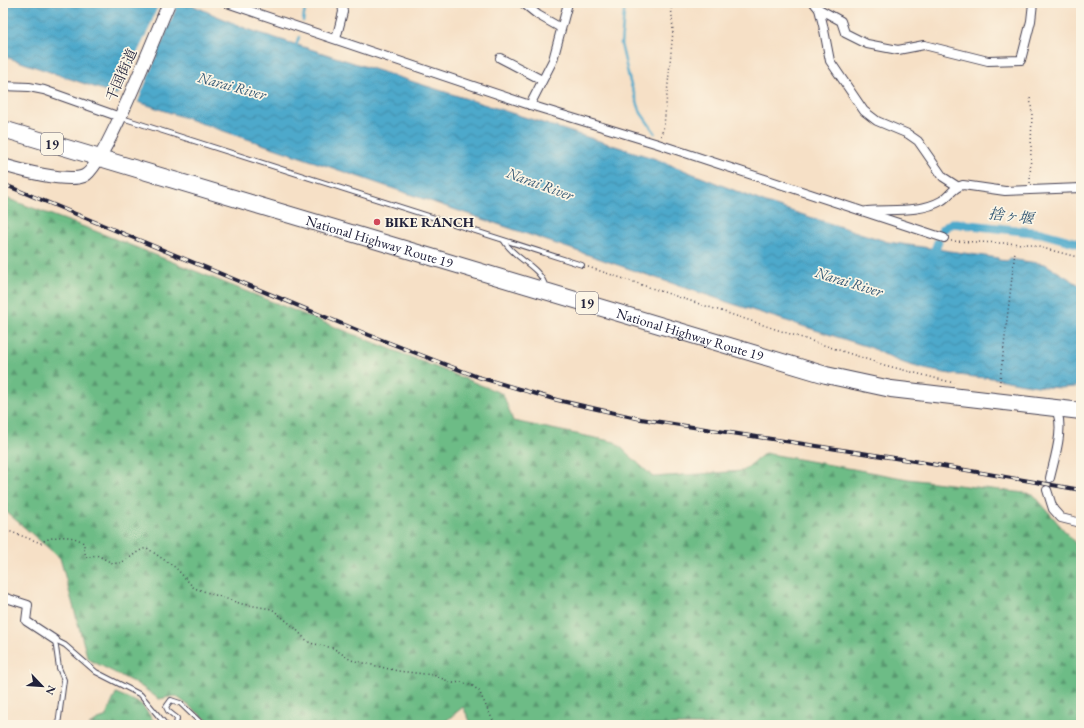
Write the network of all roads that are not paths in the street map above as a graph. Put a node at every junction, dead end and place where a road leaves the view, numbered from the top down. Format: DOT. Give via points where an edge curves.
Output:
graph roads {
  1 [pos="168,3"];
  2 [pos="228,3"];
  3 [pos="342,3"];
  4 [pos="523,3"];
  5 [pos="568,3"];
  6 [pos="1033,3"];
  7 [pos="817,6"];
  8 [pos="561,28"];
  9 [pos="336,39"];
  10 [pos="500,58"];
  11 [pos="542,80"];
  12 [pos="3,86"];
  13 [pos="530,105"];
  14 [pos="121,114"];
  15 [pos="3,129"];
  16 [pos="100,158"];
  17 [pos="3,165"];
  18 [pos="957,186"];
  19 [pos="1081,188"];
  20 [pos="862,211"];
  21 [pos="944,238"];
  22 [pos="504,240"];
  23 [pos="582,265"];
  24 [pos="547,291"];
  25 [pos="1055,408"];
  26 [pos="1081,411"];
  27 [pos="1050,478"];
  28 [pos="1047,490"];
  29 [pos="1081,523"];
  30 [pos="3,597"];
  31 [pos="55,640"];
  32 [pos="58,725"];
  33 [pos="166,725"];
  34 [pos="176,725"];
  35 [pos="203,725"];
  1 -- 14 [label="street, 千国街道"];
  2 -- 9 [label="street"];
  3 -- 9 [label="street" via="343,12"];
  4 -- 8 [label="street"];
  5 -- 8 [label="street"];
  6 -- 7 [label="street" via="1021,60 988,61 924,45 898,50 867,44 845,33 841,21"];
  7 -- 18 [label="street" via="830,62 864,111 877,121 918,141 943,177"];
  8 -- 11 [label="street" via="553,60"];
  9 -- 13 [label="street"];
  10 -- 11 [label="street"];
  11 -- 13 [label="street"];
  12 -- 14 [label="street" via="44,90"];
  13 -- 20 [label="street"];
  14 -- 16 [label="street, 千国街道"];
  14 -- 22 [label="lane"];
  15 -- 16 [label="highway, 19"];
  16 -- 17 [label="street, 千国街道" via="90,173 75,178 46,175"];
  16 -- 24 [label="highway, National Highway Route 19 / 19"];
  18 -- 19 [label="street" via="1005,191"];
  18 -- 20 [label="street" via="942,201 923,207"];
  20 -- 21 [label="street"];
  22 -- 23 [label="lane"];
  22 -- 24 [label="lane" via="509,250 536,270 544,280"];
  24 -- 25 [label="highway, National Highway Route 19 / 19" via="863,384"];
  25 -- 26 [label="highway, National Highway Route 19 / 19"];
  25 -- 27 [label="street" via="1060,415 1058,442"];
  28 -- 29 [label="street" via="1053,508 1061,518"];
  30 -- 31 [label="street" via="28,605 26,621"];
  31 -- 32 [label="lane" via="59,668 64,680"];
  31 -- 33 [label="lane" via="66,645 96,672 141,695"];
  34 -- 35 [label="lane" via="176,718 166,706 171,700 180,703"];
}
